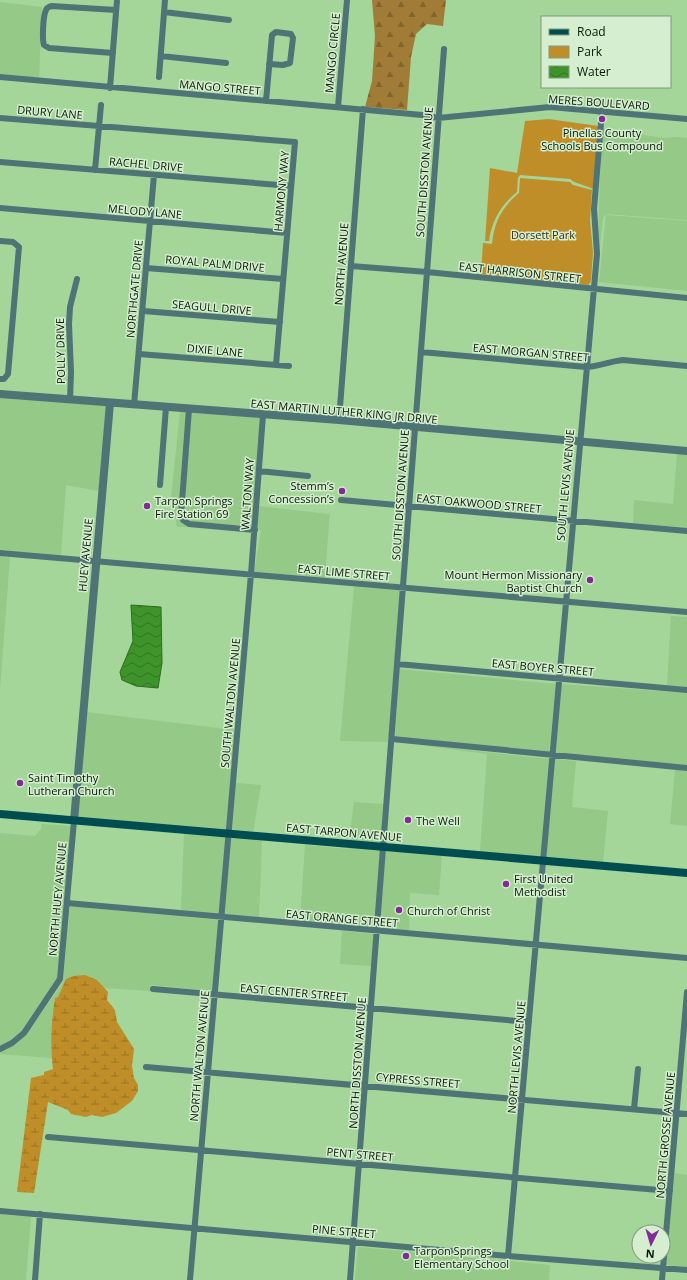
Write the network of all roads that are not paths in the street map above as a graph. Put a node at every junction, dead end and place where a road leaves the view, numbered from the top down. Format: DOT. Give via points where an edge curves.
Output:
graph roads {
  1 [pos="117,0"];
  2 [pos="165,0"];
  3 [pos="347,0"];
  4 [pos="116,10"];
  5 [pos="164,12"];
  6 [pos="230,20"];
  7 [pos="444,49"];
  8 [pos="113,53"];
  9 [pos="161,56"];
  10 [pos="226,63"];
  11 [pos="269,64"];
  12 [pos="0,77"];
  13 [pos="159,78"];
  14 [pos="110,88"];
  15 [pos="266,101"];
  16 [pos="101,105"];
  17 [pos="338,107"];
  18 [pos="362,109"];
  19 [pos="602,111"];
  20 [pos="0,118"];
  21 [pos="438,118"];
  22 [pos="687,119"];
  23 [pos="99,126"];
  24 [pos="0,162"];
  25 [pos="96,170"];
  26 [pos="154,175"];
  27 [pos="291,186"];
  28 [pos="0,208"];
  29 [pos="150,221"];
  30 [pos="288,233"];
  31 [pos="0,241"];
  32 [pos="351,266"];
  33 [pos="146,268"];
  34 [pos="427,272"];
  35 [pos="77,278"];
  36 [pos="283,279"];
  37 [pos="594,289"];
  38 [pos="687,298"];
  39 [pos="143,311"];
  40 [pos="280,322"];
  41 [pos="421,352"];
  42 [pos="139,354"];
  43 [pos="276,365"];
  44 [pos="289,366"];
  45 [pos="687,366"];
  46 [pos="586,367"];
  47 [pos="0,378"];
  48 [pos="0,394"];
  49 [pos="70,400"];
  50 [pos="110,403"];
  51 [pos="134,405"];
  52 [pos="166,407"];
  53 [pos="189,409"];
  54 [pos="263,415"];
  55 [pos="339,420"];
  56 [pos="415,428"];
  57 [pos="579,442"];
  58 [pos="687,451"];
  59 [pos="259,471"];
  60 [pos="308,476"];
  61 [pos="160,485"];
  62 [pos="341,500"];
  63 [pos="409,507"];
  64 [pos="572,521"];
  65 [pos="254,530"];
  66 [pos="687,531"];
  67 [pos="0,553"];
  68 [pos="96,561"];
  69 [pos="251,574"];
  70 [pos="403,587"];
  71 [pos="565,601"];
  72 [pos="687,612"];
  73 [pos="397,664"];
  74 [pos="559,678"];
  75 [pos="687,690"];
  76 [pos="392,739"];
  77 [pos="552,756"];
  78 [pos="687,768"];
  79 [pos="0,814"];
  80 [pos="74,821"];
  81 [pos="229,833"];
  82 [pos="383,847"];
  83 [pos="543,861"];
  84 [pos="687,873"];
  85 [pos="67,903"];
  86 [pos="221,917"];
  87 [pos="377,931"];
  88 [pos="536,945"];
  89 [pos="687,958"];
  90 [pos="153,989"];
  91 [pos="687,992"];
  92 [pos="215,995"];
  93 [pos="372,1009"];
  94 [pos="529,1022"];
  95 [pos="0,1049"];
  96 [pos="146,1067"];
  97 [pos="638,1070"];
  98 [pos="208,1072"];
  99 [pos="366,1086"];
  100 [pos="522,1100"];
  101 [pos="634,1109"];
  102 [pos="677,1113"];
  103 [pos="687,1114"];
  104 [pos="48,1137"];
  105 [pos="201,1149"];
  106 [pos="360,1164"];
  107 [pos="515,1178"];
  108 [pos="670,1191"];
  109 [pos="0,1211"];
  110 [pos="40,1214"];
  111 [pos="194,1228"];
  112 [pos="353,1242"];
  113 [pos="508,1256"];
  114 [pos="663,1268"];
  115 [pos="687,1270"];
  116 [pos="35,1280"];
  117 [pos="190,1280"];
  118 [pos="350,1280"];
  119 [pos="662,1280"];
  1 -- 4 [label="street"];
  2 -- 5 [label="street"];
  3 -- 17 [label="street, MANGO CIRCLE"];
  4 -- 8 [label="street"];
  4 -- 8 [label="street" via="50,6 45,12 44,26 43,41 46,48"];
  5 -- 6 [label="street"];
  5 -- 9 [label="street"];
  7 -- 21 [label="street, SOUTH DISSTON AVENUE"];
  8 -- 14 [label="street"];
  9 -- 10 [label="street"];
  9 -- 13 [label="street"];
  11 -- 11 [label="street" via="273,34 291,34 293,38 290,63"];
  11 -- 15 [label="street"];
  12 -- 14 [label="street, MANGO STREET"];
  14 -- 15 [label="street, MANGO STREET"];
  15 -- 17 [label="street, MANGO STREET"];
  16 -- 23 [label="street"];
  17 -- 18 [label="street, MANGO STREET"];
  18 -- 21 [label="street, MANGO STREET"];
  18 -- 32 [label="street, NORTH AVENUE"];
  19 -- 21 [label="street, MERES BOULEVARD" via="550,107"];
  19 -- 22 [label="street, MERES BOULEVARD"];
  19 -- 37 [label="street, SOUTH LEVIS AVENUE" via="594,209 597,254"];
  20 -- 23 [label="street, DRURY LANE"];
  21 -- 34 [label="street, SOUTH DISSTON AVENUE"];
  23 -- 25 [label="street"];
  23 -- 27 [label="street, HARMONY WAY" via="295,142"];
  24 -- 25 [label="street, RACHEL DRIVE"];
  25 -- 26 [label="street, RACHEL DRIVE"];
  26 -- 27 [label="street, RACHEL DRIVE"];
  26 -- 29 [label="street, NORTHGATE DRIVE"];
  27 -- 30 [label="street, HARMONY WAY"];
  28 -- 29 [label="street, MELODY LANE"];
  29 -- 30 [label="street, MELODY LANE"];
  29 -- 33 [label="street, NORTHGATE DRIVE"];
  30 -- 36 [label="street, HARMONY WAY"];
  31 -- 47 [label="street" via="13,242 19,247 8,374"];
  32 -- 34 [label="street, EAST HARRISON STREET"];
  32 -- 55 [label="street, NORTH AVENUE"];
  33 -- 36 [label="street, ROYAL PALM DRIVE"];
  33 -- 39 [label="street, NORTHGATE DRIVE"];
  34 -- 37 [label="street, EAST HARRISON STREET"];
  34 -- 41 [label="street, SOUTH DISSTON AVENUE"];
  35 -- 49 [label="street, POLLY DRIVE" via="68,324"];
  36 -- 40 [label="street, HARMONY WAY"];
  37 -- 38 [label="street, EAST HARRISON STREET"];
  37 -- 46 [label="street, SOUTH LEVIS AVENUE"];
  39 -- 40 [label="street, SEAGULL DRIVE"];
  39 -- 42 [label="street, NORTHGATE DRIVE"];
  40 -- 43 [label="street, HARMONY WAY"];
  41 -- 46 [label="street, EAST MORGAN STREET"];
  41 -- 56 [label="street, SOUTH DISSTON AVENUE"];
  42 -- 43 [label="street, DIXIE LANE"];
  42 -- 51 [label="street, NORTHGATE DRIVE"];
  43 -- 44 [label="street, DIXIE LANE"];
  45 -- 46 [label="street, EAST MORGAN STREET" via="623,360 597,367"];
  46 -- 57 [label="street, SOUTH LEVIS AVENUE"];
  48 -- 49 [label="street, EAST MARTIN LUTHER KING JR DRIVE"];
  49 -- 50 [label="street, EAST MARTIN LUTHER KING JR DRIVE"];
  50 -- 51 [label="street, EAST MARTIN LUTHER KING JR DRIVE"];
  50 -- 68 [label="street, HUEY AVENUE"];
  51 -- 52 [label="street, EAST MARTIN LUTHER KING JR DRIVE"];
  52 -- 53 [label="street, EAST MARTIN LUTHER KING JR DRIVE"];
  52 -- 61 [label="street"];
  53 -- 54 [label="street, EAST MARTIN LUTHER KING JR DRIVE"];
  53 -- 65 [label="street" via="181,515 183,520 189,524"];
  54 -- 55 [label="street, EAST MARTIN LUTHER KING JR DRIVE"];
  54 -- 59 [label="street, WALTON WAY"];
  55 -- 56 [label="street, EAST MARTIN LUTHER KING JR DRIVE"];
  56 -- 57 [label="street, EAST MARTIN LUTHER KING JR DRIVE"];
  56 -- 63 [label="street, SOUTH DISSTON AVENUE"];
  57 -- 58 [label="street, EAST MARTIN LUTHER KING JR DRIVE"];
  57 -- 64 [label="street, SOUTH LEVIS AVENUE"];
  59 -- 60 [label="street"];
  59 -- 65 [label="street, WALTON WAY"];
  62 -- 63 [label="street, EAST OAKWOOD STREET"];
  63 -- 64 [label="street, EAST OAKWOOD STREET"];
  63 -- 70 [label="street, SOUTH DISSTON AVENUE"];
  64 -- 66 [label="street, EAST OAKWOOD STREET"];
  64 -- 71 [label="street, SOUTH LEVIS AVENUE"];
  65 -- 69 [label="street, WALTON WAY"];
  67 -- 68 [label="street, EAST LIME STREET"];
  68 -- 69 [label="street, EAST LIME STREET"];
  68 -- 80 [label="street, HUEY AVENUE"];
  69 -- 70 [label="street, EAST LIME STREET"];
  69 -- 81 [label="street, SOUTH WALTON AVENUE"];
  70 -- 71 [label="street, EAST LIME STREET"];
  70 -- 73 [label="street, SOUTH DISSTON AVENUE"];
  71 -- 72 [label="street, EAST LIME STREET"];
  71 -- 74 [label="street, SOUTH LEVIS AVENUE"];
  73 -- 74 [label="street, EAST BOYER STREET"];
  73 -- 76 [label="street, SOUTH DISSTON AVENUE"];
  74 -- 75 [label="street, EAST BOYER STREET"];
  74 -- 77 [label="street, SOUTH LEVIS AVENUE"];
  76 -- 77 [label="street"];
  76 -- 82 [label="street, SOUTH DISSTON AVENUE"];
  77 -- 78 [label="street"];
  77 -- 83 [label="street, SOUTH LEVIS AVENUE"];
  79 -- 80 [label="main road, EAST TARPON AVENUE"];
  80 -- 81 [label="main road, EAST TARPON AVENUE"];
  80 -- 85 [label="street, NORTH HUEY AVENUE"];
  81 -- 82 [label="main road, EAST TARPON AVENUE"];
  81 -- 86 [label="street, NORTH WALTON AVENUE"];
  82 -- 83 [label="main road, EAST TARPON AVENUE"];
  82 -- 87 [label="street, NORTH DISSTON AVENUE"];
  83 -- 84 [label="main road, EAST TARPON AVENUE"];
  83 -- 88 [label="street, NORTH LEVIS AVENUE"];
  85 -- 86 [label="street, EAST ORANGE STREET"];
  85 -- 95 [label="street, NORTH HUEY AVENUE" via="60,979 24,1033"];
  86 -- 87 [label="street, EAST ORANGE STREET"];
  86 -- 92 [label="street, NORTH WALTON AVENUE"];
  87 -- 88 [label="street, EAST ORANGE STREET"];
  87 -- 93 [label="street, NORTH DISSTON AVENUE"];
  88 -- 89 [label="street, EAST ORANGE STREET"];
  88 -- 94 [label="street, NORTH LEVIS AVENUE"];
  90 -- 92 [label="street, EAST CENTER STREET"];
  91 -- 102 [label="street, NORTH GROSSE AVENUE"];
  92 -- 93 [label="street, EAST CENTER STREET"];
  92 -- 98 [label="street, NORTH WALTON AVENUE"];
  93 -- 94 [label="street, EAST CENTER STREET"];
  93 -- 99 [label="street, NORTH DISSTON AVENUE"];
  94 -- 100 [label="street, NORTH LEVIS AVENUE"];
  96 -- 98 [label="street, CYPRESS STREET"];
  97 -- 101 [label="street"];
  98 -- 99 [label="street, CYPRESS STREET"];
  98 -- 105 [label="street, NORTH WALTON AVENUE"];
  99 -- 100 [label="street, CYPRESS STREET"];
  99 -- 106 [label="street, NORTH DISSTON AVENUE"];
  100 -- 101 [label="street, CYPRESS STREET"];
  100 -- 107 [label="street, NORTH LEVIS AVENUE"];
  101 -- 102 [label="street, CYPRESS STREET"];
  102 -- 103 [label="street, CYPRESS STREET"];
  102 -- 108 [label="street, NORTH GROSSE AVENUE"];
  104 -- 105 [label="street, PENT STREET"];
  105 -- 106 [label="street, PENT STREET"];
  105 -- 111 [label="street, NORTH WALTON AVENUE"];
  106 -- 107 [label="street, PENT STREET"];
  106 -- 112 [label="street, NORTH DISSTON AVENUE"];
  107 -- 108 [label="street, PENT STREET"];
  107 -- 113 [label="street, NORTH LEVIS AVENUE"];
  108 -- 114 [label="street, NORTH GROSSE AVENUE"];
  109 -- 110 [label="street, PINE STREET"];
  110 -- 111 [label="street, PINE STREET"];
  110 -- 116 [label="street"];
  111 -- 112 [label="street, PINE STREET"];
  111 -- 117 [label="street, NORTH WALTON AVENUE"];
  112 -- 113 [label="street, PINE STREET"];
  112 -- 118 [label="street, NORTH DISSTON AVENUE"];
  113 -- 114 [label="street, PINE STREET"];
  114 -- 115 [label="street, PINE STREET"];
  114 -- 119 [label="street, NORTH GROSSE AVENUE"];
}
